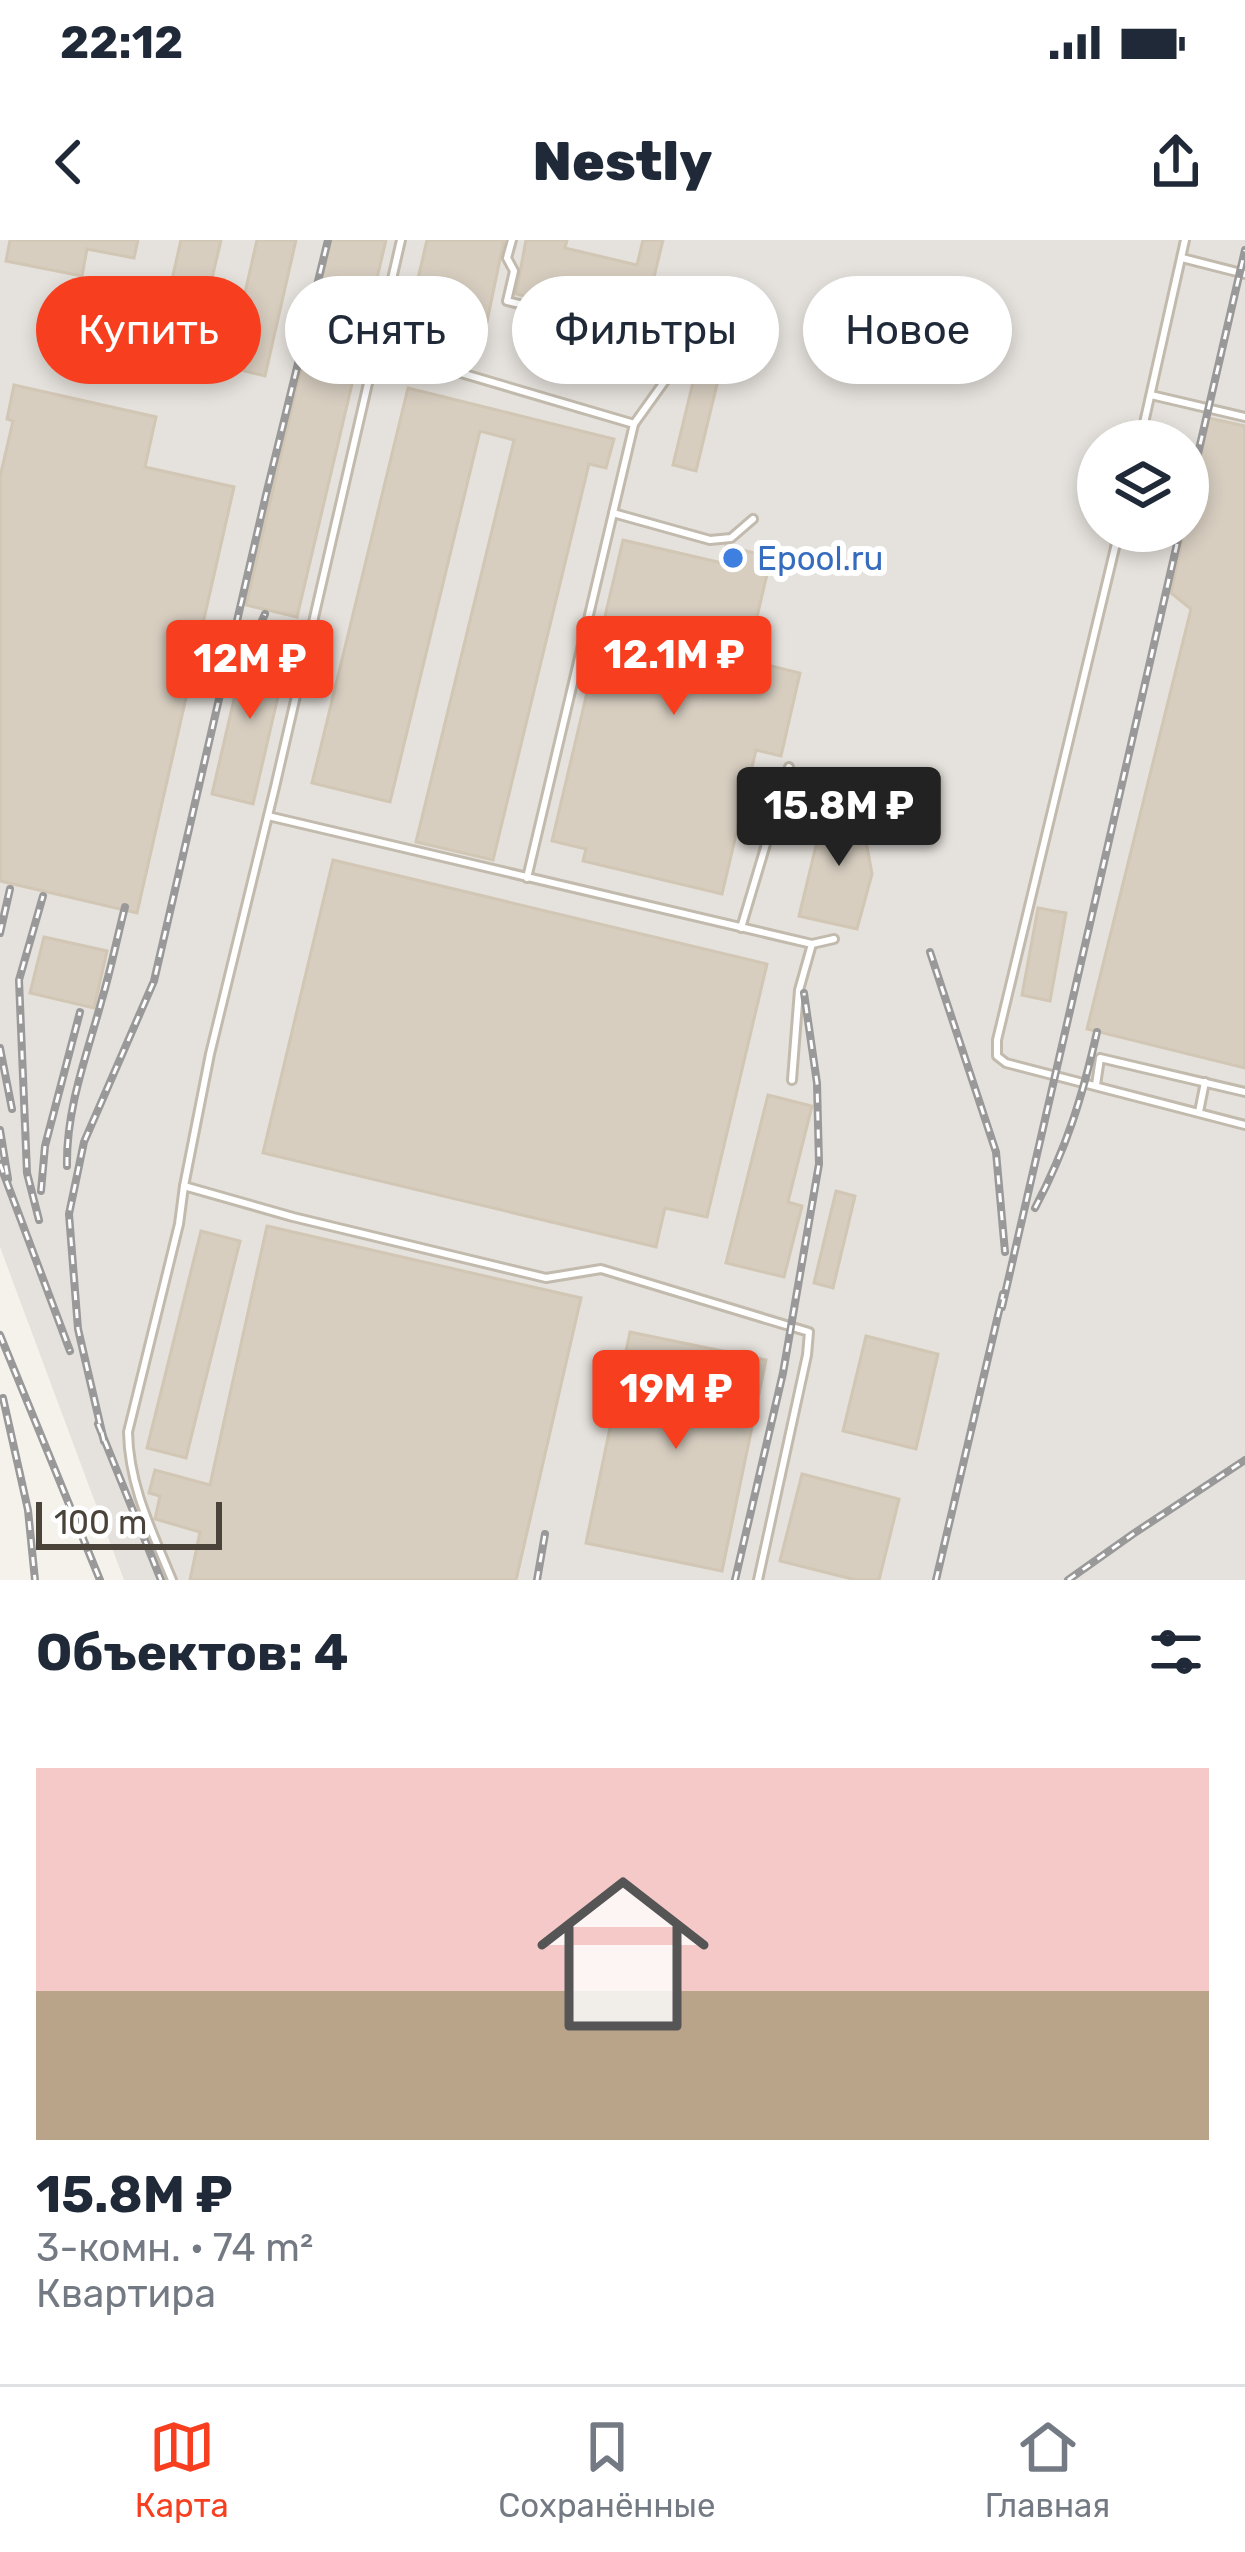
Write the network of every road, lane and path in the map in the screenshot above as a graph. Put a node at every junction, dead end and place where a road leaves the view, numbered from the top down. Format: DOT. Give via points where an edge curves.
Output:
graph roads {
  1 [pos="401,240"];
  2 [pos="512,240"];
  3 [pos="1186,240"];
  4 [pos="1181,258"];
  5 [pos="1245,274"];
  6 [pos="393,276"];
  7 [pos="513,276"];
  8 [pos="488,381"];
  9 [pos="368,384"];
  10 [pos="663,384"];
  11 [pos="1151,395"];
  12 [pos="1245,417"];
  13 [pos="1145,420"];
  14 [pos="634,424"];
  15 [pos="613,513"];
  16 [pos="753,519"];
  17 [pos="1114,552"];
  18 [pos="789,766"];
  19 [pos="268,816"];
  20 [pos="527,878"];
  21 [pos="741,928"];
  22 [pos="834,939"];
  23 [pos="812,944"];
  24 [pos="792,1080"];
  25 [pos="1204,1082"];
  26 [pos="1096,1085"];
  27 [pos="1245,1092"];
  28 [pos="1199,1112"];
  29 [pos="1245,1125"];
  30 [pos="184,1186"];
  31 [pos="172,1580"];
  32 [pos="758,1580"];
  1 -- 6 [label="lane"];
  2 -- 7 [label="lane"];
  3 -- 4 [label="lane"];
  4 -- 5 [label="lane"];
  4 -- 11 [label="lane"];
  8 -- 14 [label="lane"];
  9 -- 19 [label="lane"];
  10 -- 14 [label="lane"];
  11 -- 12 [label="lane"];
  11 -- 13 [label="lane"];
  14 -- 15 [label="lane"];
  15 -- 16 [label="lane" via="710,540 731,538"];
  15 -- 20 [label="lane"];
  17 -- 26 [label="lane" via="997,1040 1006,1063"];
  18 -- 21 [label="lane"];
  19 -- 20 [label="lane"];
  19 -- 30 [label="lane"];
  20 -- 21 [label="lane"];
  21 -- 23 [label="lane"];
  22 -- 23 [label="lane"];
  23 -- 24 [label="lane" via="799,990"];
  25 -- 26 [label="lane" via="1100,1058"];
  25 -- 27 [label="lane"];
  25 -- 28 [label="lane"];
  26 -- 28 [label="lane"];
  28 -- 29 [label="lane"];
  30 -- 31 [label="lane" via="128,1432 128,1463"];
  30 -- 32 [label="lane" via="546,1278 601,1269 809,1332"];
}
